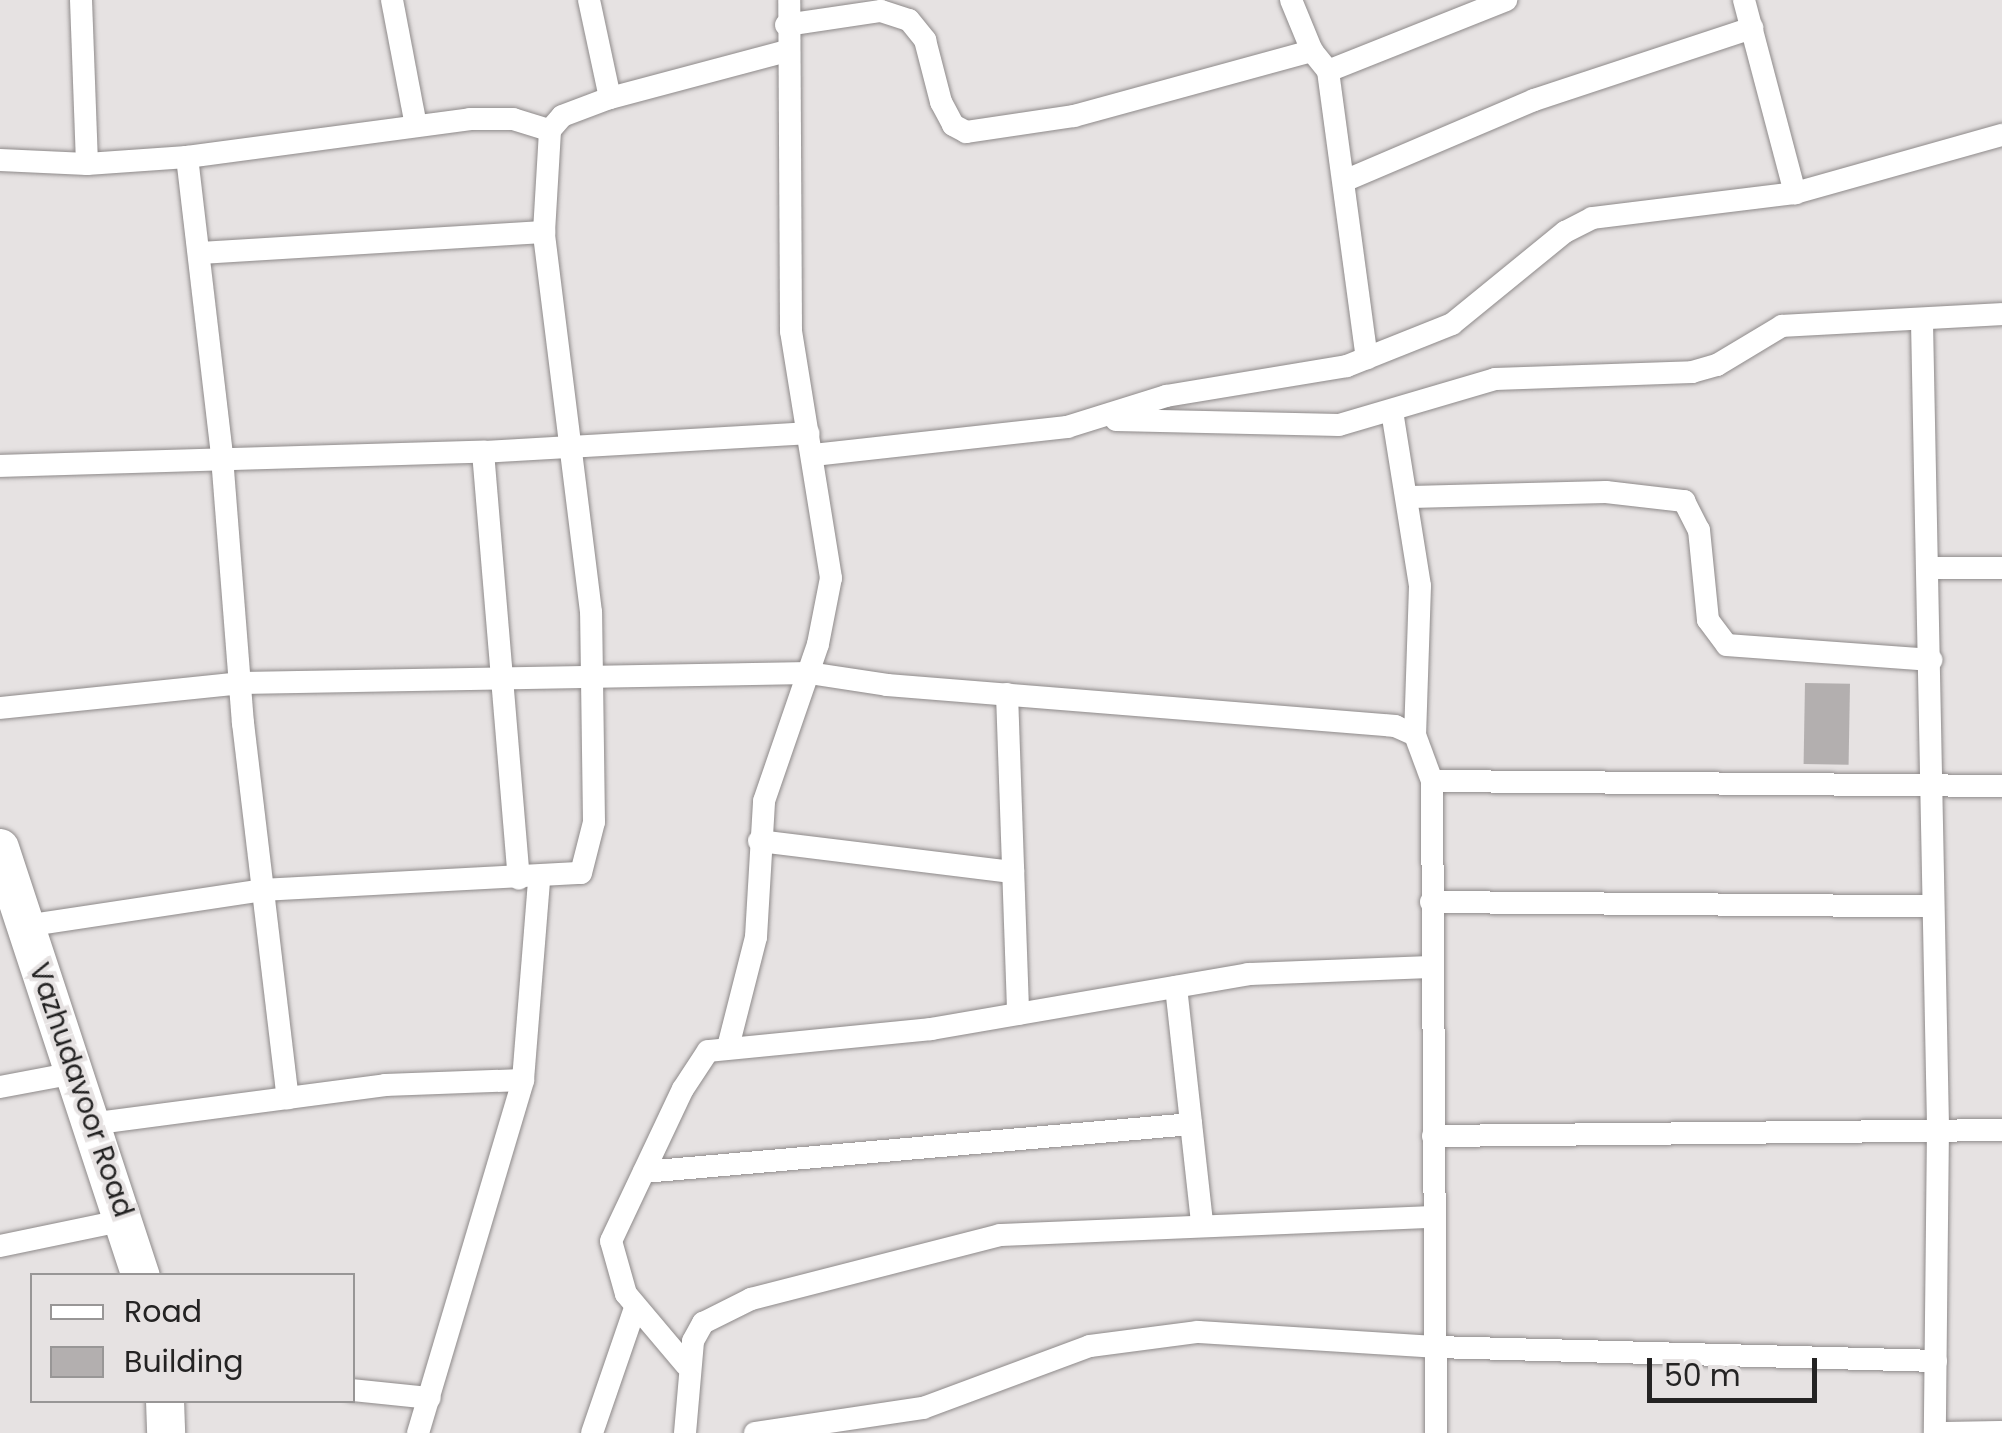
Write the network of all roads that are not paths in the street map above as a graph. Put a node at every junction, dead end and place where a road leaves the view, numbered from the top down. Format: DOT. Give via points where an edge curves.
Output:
graph roads {
  1 [pos="82,0"];
  2 [pos="392,0"];
  3 [pos="589,0"];
  4 [pos="789,0"];
  5 [pos="1290,0"];
  6 [pos="1506,0"];
  7 [pos="1744,0"];
  8 [pos="786,24"];
  9 [pos="1752,28"];
  10 [pos="1312,51"];
  11 [pos="787,52"];
  12 [pos="1328,71"];
  13 [pos="610,98"];
  14 [pos="416,126"];
  15 [pos="550,130"];
  16 [pos="2002,135"];
  17 [pos="188,157"];
  18 [pos="0,160"];
  19 [pos="87,164"];
  20 [pos="1344,182"];
  21 [pos="1795,192"];
  22 [pos="544,232"];
  23 [pos="198,253"];
  24 [pos="2002,314"];
  25 [pos="1922,322"];
  26 [pos="1367,358"];
  27 [pos="1392,411"];
  28 [pos="1103,420"];
  29 [pos="810,444"];
  30 [pos="569,448"];
  31 [pos="483,452"];
  32 [pos="222,456"];
  33 [pos="0,466"];
  34 [pos="1411,497"];
  35 [pos="1929,568"];
  36 [pos="2002,568"];
  37 [pos="1931,660"];
  38 [pos="809,673"];
  39 [pos="506,675"];
  40 [pos="593,675"];
  41 [pos="242,683"];
  42 [pos="1006,694"];
  43 [pos="0,708"];
  44 [pos="1415,735"];
  45 [pos="1432,780"];
  46 [pos="1932,786"];
  47 [pos="2002,786"];
  48 [pos="759,841"];
  49 [pos="0,848"];
  50 [pos="1013,872"];
  51 [pos="529,878"];
  52 [pos="263,890"];
  53 [pos="1431,902"];
  54 [pos="1930,906"];
  55 [pos="25,926"];
  56 [pos="1432,967"];
  57 [pos="1176,987"];
  58 [pos="1018,1014"];
  59 [pos="728,1047"];
  60 [pos="74,1073"];
  61 [pos="523,1080"];
  62 [pos="0,1087"];
  63 [pos="288,1098"];
  64 [pos="90,1124"];
  65 [pos="1191,1124"];
  66 [pos="1938,1127"];
  67 [pos="2002,1130"];
  68 [pos="1433,1136"];
  69 [pos="644,1172"];
  70 [pos="1434,1217"];
  71 [pos="126,1220"];
  72 [pos="1202,1223"];
  73 [pos="0,1246"];
  74 [pos="140,1273"];
  75 [pos="636,1308"];
  76 [pos="1436,1347"];
  77 [pos="1936,1361"];
  78 [pos="686,1365"];
  79 [pos="355,1390"];
  80 [pos="430,1398"];
  81 [pos="165,1403"];
  82 [pos="2002,1432"];
  83 [pos="166,1433"];
  84 [pos="418,1433"];
  85 [pos="592,1433"];
  86 [pos="684,1433"];
  87 [pos="755,1433"];
  88 [pos="1436,1433"];
  89 [pos="1938,1433"];
  1 -- 19 [label="street"];
  2 -- 14 [label="street"];
  3 -- 13 [label="street"];
  4 -- 8 [label="street"];
  5 -- 10 [label="street"];
  6 -- 12 [label="street"];
  7 -- 9 [label="street"];
  8 -- 10 [label="street" via="881,11 909,20 925,40 941,102 953,125 966,132 1074,116"];
  8 -- 11 [label="street"];
  9 -- 20 [label="street" via="1534,100"];
  9 -- 21 [label="street"];
  10 -- 12 [label="street"];
  11 -- 13 [label="street"];
  11 -- 29 [label="street" via="791,331"];
  12 -- 20 [label="street"];
  13 -- 15 [label="street" via="562,116"];
  14 -- 15 [label="street" via="494,118"];
  14 -- 17 [label="street"];
  15 -- 22 [label="street"];
  16 -- 21 [label="street"];
  17 -- 19 [label="street"];
  17 -- 23 [label="street"];
  18 -- 19 [label="street"];
  20 -- 26 [label="street"];
  21 -- 26 [label="street" via="1592,218 1565,232 1452,324"];
  22 -- 23 [label="street"];
  22 -- 30 [label="street"];
  23 -- 32 [label="street"];
  24 -- 25 [label="street"];
  25 -- 27 [label="street" via="1782,326 1717,365 1692,372 1495,379"];
  25 -- 35 [label="street"];
  26 -- 28 [label="street" via="1166,396"];
  27 -- 28 [label="street" via="1307,426"];
  27 -- 34 [label="street"];
  28 -- 29 [label="street"];
  29 -- 30 [label="street"];
  29 -- 38 [label="street" via="831,578"];
  30 -- 31 [label="street"];
  30 -- 40 [label="street"];
  31 -- 32 [label="street"];
  31 -- 39 [label="street"];
  32 -- 33 [label="street"];
  32 -- 41 [label="street"];
  34 -- 37 [label="street" via="1606,492 1684,501 1699,530 1708,620 1727,644"];
  34 -- 44 [label="street" via="1420,586"];
  35 -- 36 [label="street"];
  35 -- 37 [label="street"];
  37 -- 46 [label="street"];
  38 -- 40 [label="street"];
  38 -- 42 [label="street"];
  38 -- 48 [label="street" via="764,801"];
  39 -- 40 [label="street"];
  39 -- 41 [label="street"];
  39 -- 51 [label="street"];
  40 -- 51 [label="street" via="590,853 572,877"];
  41 -- 43 [label="street"];
  41 -- 52 [label="street"];
  42 -- 44 [label="street" via="1395,726"];
  42 -- 50 [label="street"];
  44 -- 45 [label="street"];
  45 -- 46 [label="street"];
  45 -- 53 [label="street"];
  46 -- 47 [label="street"];
  46 -- 54 [label="street"];
  48 -- 50 [label="street"];
  48 -- 59 [label="street" via="756,937"];
  49 -- 55 [label="main road, Vazhudavoor Road"];
  50 -- 58 [label="street"];
  51 -- 52 [label="street" via="460,875"];
  51 -- 61 [label="street"];
  52 -- 55 [label="street"];
  52 -- 63 [label="street"];
  53 -- 54 [label="street"];
  53 -- 56 [label="street"];
  54 -- 66 [label="street"];
  55 -- 60 [label="main road, Vazhudavoor Road"];
  56 -- 57 [label="street" via="1303,969"];
  56 -- 68 [label="street"];
  57 -- 58 [label="street"];
  57 -- 65 [label="street"];
  58 -- 59 [label="street"];
  59 -- 69 [label="street" via="708,1051 697,1064"];
  60 -- 62 [label="street"];
  60 -- 64 [label="main road, Vazhudavoor Road"];
  61 -- 63 [label="street" via="432,1080"];
  61 -- 80 [label="street"];
  63 -- 64 [label="street"];
  64 -- 71 [label="main road, Vazhudavoor Road"];
  65 -- 69 [label="street"];
  65 -- 72 [label="street"];
  66 -- 67 [label="street"];
  66 -- 68 [label="street"];
  66 -- 77 [label="street"];
  68 -- 70 [label="street"];
  69 -- 75 [label="street" via="611,1241 614,1265"];
  70 -- 72 [label="street"];
  70 -- 76 [label="street"];
  71 -- 73 [label="street"];
  71 -- 74 [label="main road, Vazhudavoor Road"];
  72 -- 78 [label="street" via="1000,1235 942,1245 716,1314 703,1323"];
  75 -- 78 [label="street"];
  75 -- 85 [label="street"];
  76 -- 77 [label="street"];
  76 -- 87 [label="street" via="1198,1332 1148,1335 1052,1358 923,1408"];
  76 -- 88 [label="street"];
  77 -- 89 [label="street"];
  78 -- 86 [label="street"];
  79 -- 80 [label="street"];
  80 -- 84 [label="street"];
  81 -- 83 [label="main road"];
  82 -- 89 [label="street"];
}
